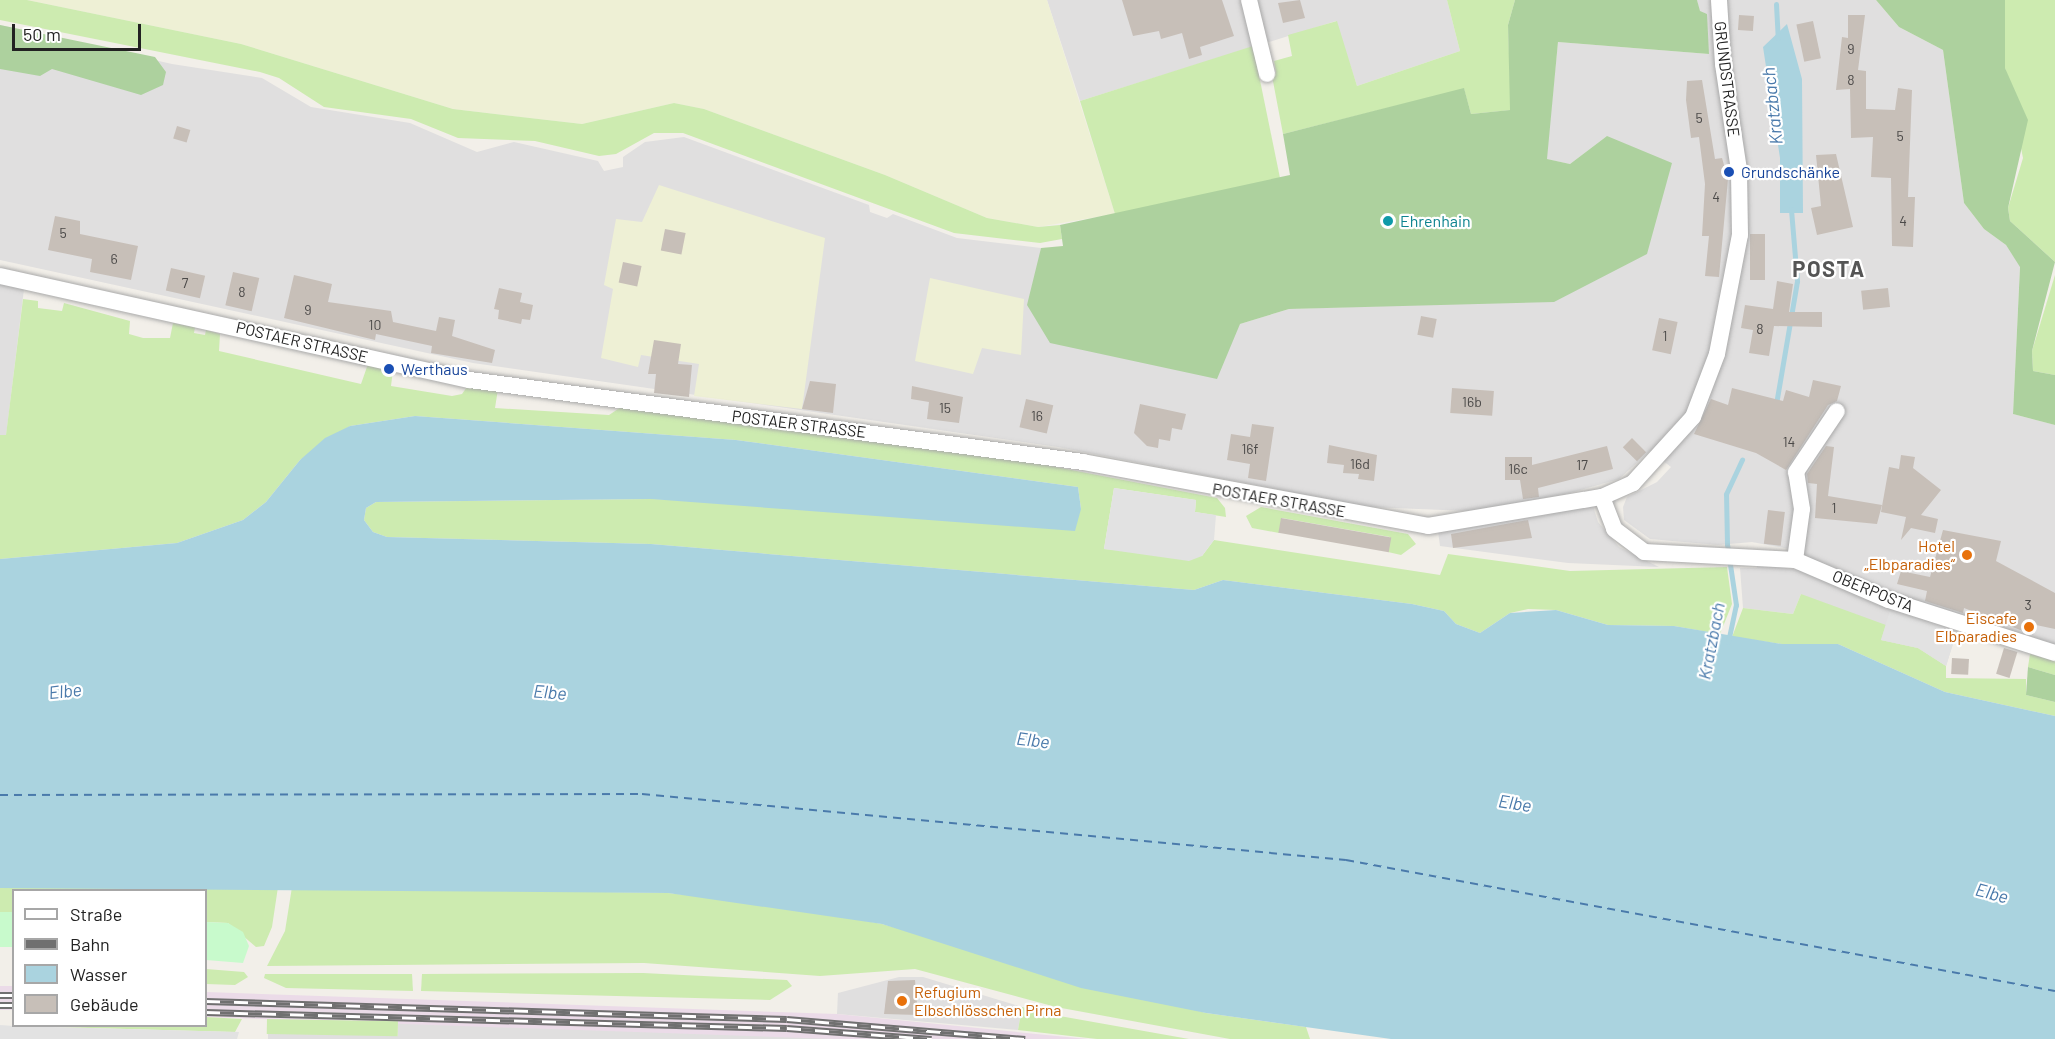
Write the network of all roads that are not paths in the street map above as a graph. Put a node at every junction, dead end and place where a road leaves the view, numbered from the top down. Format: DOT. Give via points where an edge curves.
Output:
graph roads {
  1 [pos="1248,0"];
  2 [pos="1719,0"];
  3 [pos="1267,74"];
  4 [pos="0,276"];
  5 [pos="1837,411"];
  6 [pos="1680,436"];
  7 [pos="1602,497"];
  8 [pos="1795,560"];
  9 [pos="2055,653"];
  1 -- 3 [label="street"];
  2 -- 6 [label="street, GRUNDSTRASSE" via="1723,64 1739,170 1740,235 1717,354"];
  4 -- 7 [label="street, POSTAER STRASSE" via="470,380 1036,454 1428,526"];
  5 -- 8 [label="street" via="1805,452 1796,482 1802,509"];
  6 -- 7 [label="street, POSTAER STRASSE" via="1633,483"];
  7 -- 8 [label="street, OBERPOSTA" via="1614,529 1638,549 1659,556"];
  8 -- 9 [label="street, OBERPOSTA" via="1890,600"];
}
